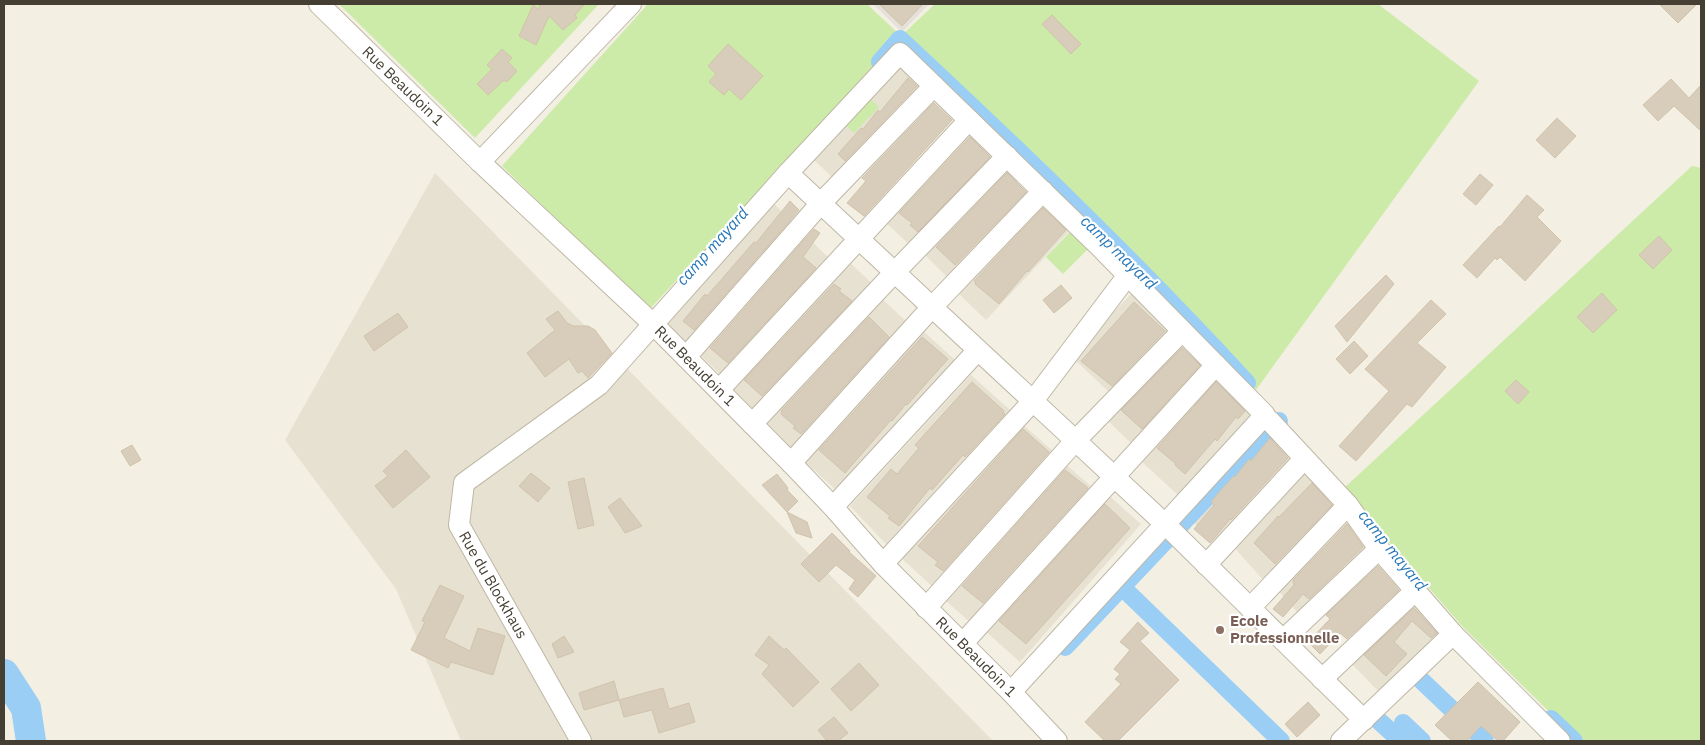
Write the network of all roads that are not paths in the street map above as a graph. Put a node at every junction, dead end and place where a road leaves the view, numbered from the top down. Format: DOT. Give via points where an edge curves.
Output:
graph roads {
  1 [pos="319,4"];
  2 [pos="631,4"];
  3 [pos="934,86"];
  4 [pos="969,120"];
  5 [pos="1007,156"];
  6 [pos="480,162"];
  7 [pos="788,173"];
  8 [pos="1042,191"];
  9 [pos="820,204"];
  10 [pos="859,239"];
  11 [pos="894,273"];
  12 [pos="1128,275"];
  13 [pos="932,307"];
  14 [pos="653,324"];
  15 [pos="1182,331"];
  16 [pos="978,350"];
  17 [pos="686,357"];
  18 [pos="1216,365"];
  19 [pos="719,390"];
  20 [pos="1033,401"];
  21 [pos="752,424"];
  22 [pos="1273,425"];
  23 [pos="1075,441"];
  24 [pos="1304,458"];
  25 [pos="791,463"];
  26 [pos="1114,476"];
  27 [pos="1348,505"];
  28 [pos="833,506"];
  29 [pos="1170,529"];
  30 [pos="1379,549"];
  31 [pos="884,564"];
  32 [pos="1206,565"];
  33 [pos="1416,590"];
  34 [pos="926,608"];
  35 [pos="1250,608"];
  36 [pos="1453,634"];
  37 [pos="1283,640"];
  38 [pos="963,643"];
  39 [pos="1322,679"];
  40 [pos="1011,692"];
  41 [pos="1364,720"];
  42 [pos="581,741"];
  43 [pos="1057,741"];
  44 [pos="1341,741"];
  45 [pos="1560,741"];
  1 -- 6 [label="street, Rue Beaudoin 1"];
  2 -- 6 [label="street"];
  3 -- 4 [label="street"];
  3 -- 7 [label="street, Rue du Blockhaus" via="900,53"];
  3 -- 9 [label="street"];
  4 -- 5 [label="street"];
  4 -- 10 [label="street"];
  5 -- 8 [label="street"];
  5 -- 11 [label="street"];
  6 -- 14 [label="street, Rue Beaudoin 1"];
  7 -- 9 [label="street"];
  7 -- 14 [label="street, Rue du Blockhaus"];
  8 -- 12 [label="street"];
  8 -- 13 [label="street"];
  9 -- 10 [label="street"];
  9 -- 17 [label="street"];
  10 -- 11 [label="street"];
  10 -- 19 [label="street"];
  11 -- 13 [label="street"];
  11 -- 21 [label="street"];
  12 -- 15 [label="street"];
  12 -- 20 [label="street"];
  13 -- 16 [label="street"];
  13 -- 25 [label="street"];
  14 -- 17 [label="street, Rue Beaudoin 1"];
  14 -- 42 [label="street, Rue du Blockhaus" via="599,385 464,483 459,525"];
  15 -- 18 [label="street"];
  15 -- 23 [label="street"];
  16 -- 20 [label="street"];
  16 -- 28 [label="street"];
  17 -- 19 [label="street, Rue Beaudoin 1"];
  18 -- 26 [label="street"];
  18 -- 29 [label="street" via="1265,416"];
  19 -- 21 [label="street, Rue Beaudoin 1"];
  20 -- 23 [label="street"];
  20 -- 31 [label="street"];
  21 -- 25 [label="street, Rue Beaudoin 1"];
  22 -- 24 [label="street"];
  23 -- 26 [label="street"];
  23 -- 34 [label="street"];
  24 -- 27 [label="street"];
  24 -- 32 [label="street"];
  25 -- 28 [label="street, Rue Beaudoin 1"];
  26 -- 29 [label="street"];
  26 -- 38 [label="street"];
  27 -- 30 [label="street"];
  27 -- 35 [label="street"];
  28 -- 31 [label="street, Rue Beaudoin 1"];
  29 -- 32 [label="street"];
  29 -- 40 [label="street"];
  30 -- 33 [label="street"];
  30 -- 37 [label="street"];
  31 -- 34 [label="street, Rue Beaudoin 1"];
  32 -- 35 [label="street"];
  33 -- 36 [label="street"];
  33 -- 39 [label="street"];
  34 -- 38 [label="street, Rue Beaudoin 1"];
  35 -- 37 [label="street"];
  36 -- 41 [label="street"];
  36 -- 45 [label="street"];
  37 -- 39 [label="street"];
  38 -- 40 [label="street, Rue Beaudoin 1"];
  39 -- 41 [label="street"];
  40 -- 43 [label="street, Rue Beaudoin 1"];
  41 -- 44 [label="street"];
}
